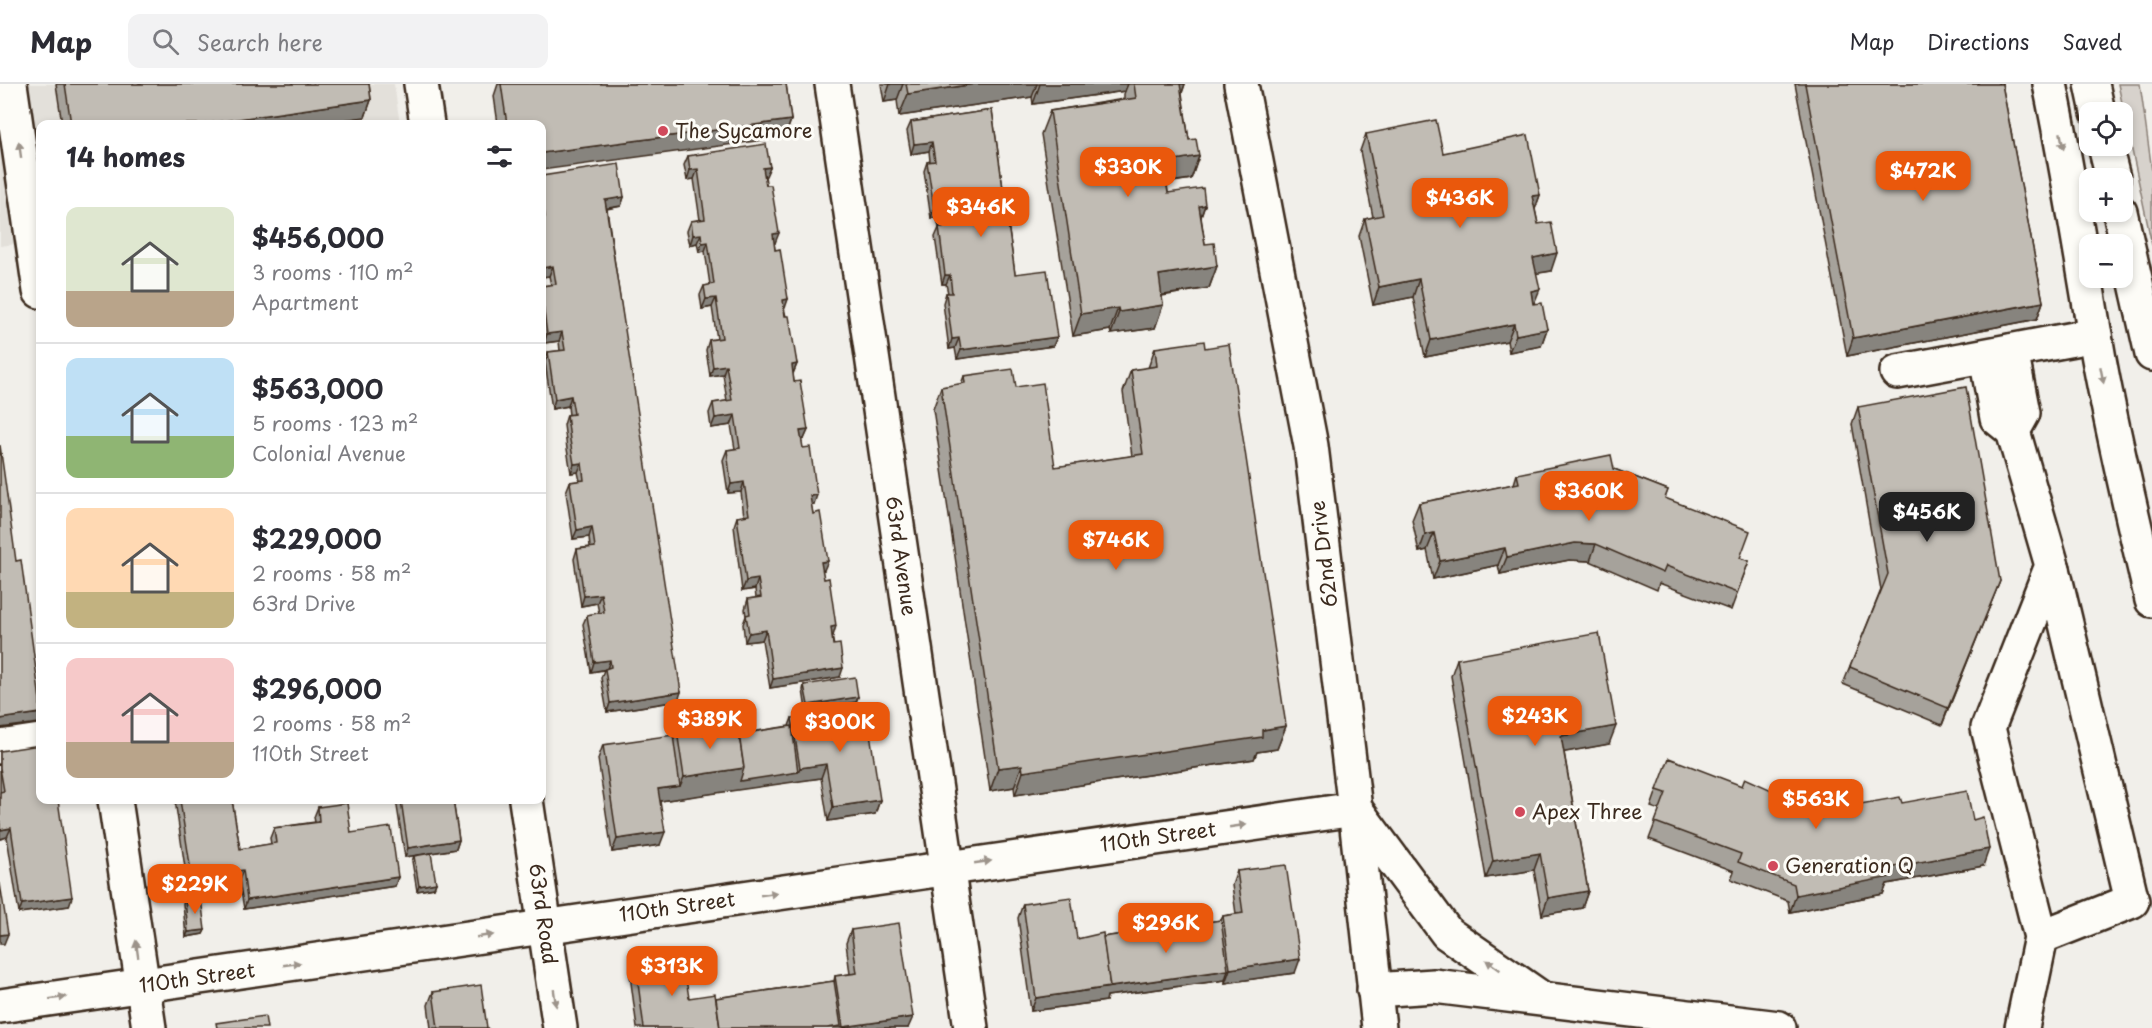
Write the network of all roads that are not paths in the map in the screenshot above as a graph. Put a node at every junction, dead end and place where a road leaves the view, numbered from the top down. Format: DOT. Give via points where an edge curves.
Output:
graph roads {
  1 [pos="10,84"];
  2 [pos="421,84"];
  3 [pos="832,84"];
  4 [pos="1241,84"];
  5 [pos="2050,84"];
  6 [pos="2092,84"];
  7 [pos="2096,102"];
  8 [pos="426,120"];
  9 [pos="2122,222"];
  10 [pos="36,263"];
  11 [pos="2095,335"];
  12 [pos="1998,353"];
  13 [pos="2152,354"];
  14 [pos="1897,372"];
  15 [pos="2053,569"];
  16 [pos="2152,600"];
  17 [pos="36,742"];
  18 [pos="0,747"];
  19 [pos="116,804"];
  20 [pos="527,804"];
  21 [pos="1355,809"];
  22 [pos="948,867"];
  23 [pos="545,927"];
  24 [pos="2041,937"];
  25 [pos="143,986"];
  26 [pos="1374,990"];
  27 [pos="1542,998"];
  28 [pos="0,1006"];
  29 [pos="149,1028"];
  30 [pos="560,1028"];
  31 [pos="971,1028"];
  32 [pos="1379,1028"];
  33 [pos="1779,1028"];
  34 [pos="2022,1028"];
  10 -- 1 [label="street, one-way"];
  2 -- 8 [label="street"];
  3 -- 22 [label="street, 63rd Avenue"];
  4 -- 21 [label="street, 62nd Drive" via="1311,446"];
  5 -- 11 [label="street, one-way"];
  6 -- 7 [label="street"];
  9 -- 13 [label="street"];
  11 -- 12 [label="street"];
  11 -- 16 [label="street, one-way"];
  12 -- 14 [label="street"];
  12 -- 15 [label="street" via="2023,413 2013,431"];
  15 -- 24 [label="street" via="1988,728"];
  15 -- 24 [label="street" via="2132,902"];
  17 -- 18 [label="street"];
  25 -- 19 [label="street, one-way"];
  20 -- 23 [label="street, 63rd Road"];
  22 -- 21 [label="street, 110th Street, one-way"];
  21 -- 26 [label="street, 62nd Drive"];
  27 -- 21 [label="street, one-way" via="1447,933"];
  23 -- 22 [label="street, 110th Street, one-way"];
  22 -- 31 [label="street, 63rd Avenue"];
  25 -- 23 [label="street, 110th Street, one-way"];
  23 -- 30 [label="street, 63rd Road, one-way"];
  24 -- 34 [label="street"];
  28 -- 25 [label="street, 110th Street, one-way"];
  25 -- 29 [label="street"];
  26 -- 27 [label="street" via="1434,986"];
  26 -- 32 [label="street, 62nd Drive"];
  27 -- 33 [label="street"];
}
